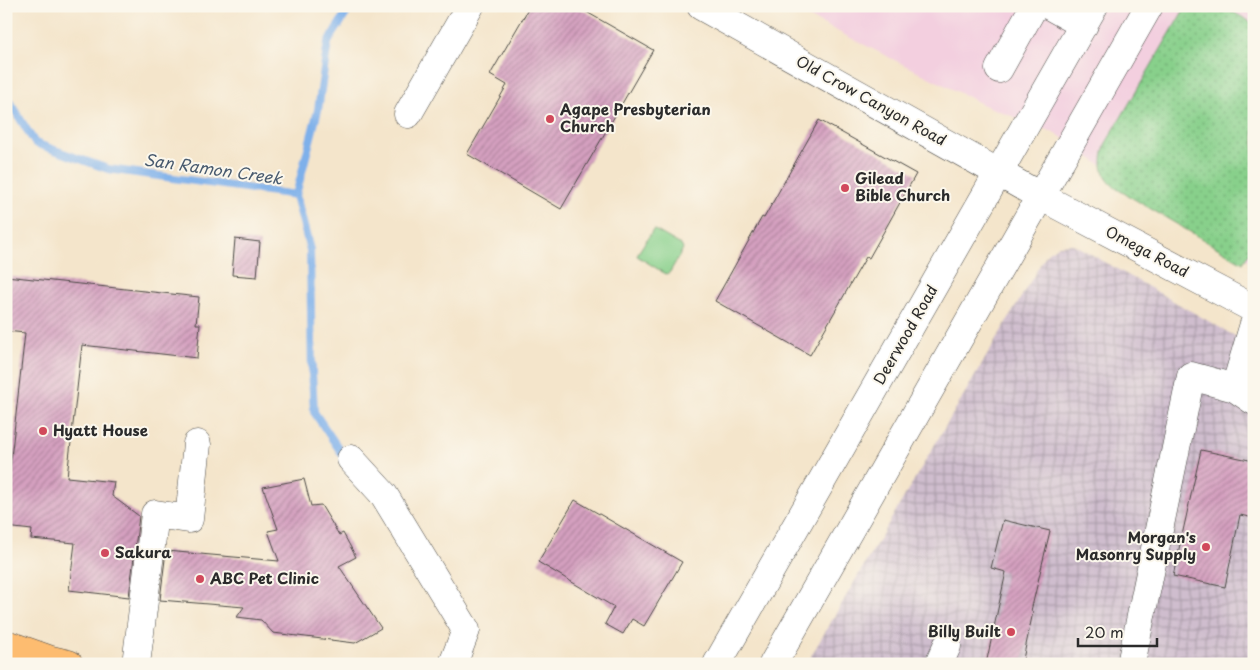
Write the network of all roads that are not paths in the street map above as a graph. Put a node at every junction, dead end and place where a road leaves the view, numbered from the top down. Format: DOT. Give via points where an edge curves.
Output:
graph roads {
  1 [pos="470,6"];
  2 [pos="701,6"];
  3 [pos="1034,6"];
  4 [pos="1050,6"];
  5 [pos="1149,6"];
  6 [pos="1089,16"];
  7 [pos="999,69"];
  8 [pos="408,114"];
  9 [pos="999,172"];
  10 [pos="1040,196"];
  11 [pos="1254,309"];
  12 [pos="1254,324"];
  13 [pos="1244,395"];
  14 [pos="197,444"];
  15 [pos="351,458"];
  16 [pos="6,644"];
  17 [pos="63,663"];
  18 [pos="136,664"];
  19 [pos="452,664"];
  20 [pos="717,664"];
  21 [pos="773,664"];
  22 [pos="1131,664"];
  1 -- 8 [label="street"];
  2 -- 9 [label="street, Old Crow Canyon Road"];
  3 -- 7 [label="street"];
  4 -- 6 [label="street"];
  5 -- 10 [label="street"];
  6 -- 9 [label="street, Deerwood Road"];
  9 -- 10 [label="street, Old Crow Canyon Road"];
  9 -- 20 [label="street, Deerwood Road"];
  10 -- 11 [label="street, Omega Road"];
  10 -- 21 [label="street"];
  12 -- 13 [label="street"];
  13 -- 22 [label="street" via="1191,376"];
  14 -- 18 [label="street" via="189,519 156,514"];
  15 -- 19 [label="street" via="384,494 466,630"];
  16 -- 17 [label="main road"];
}
